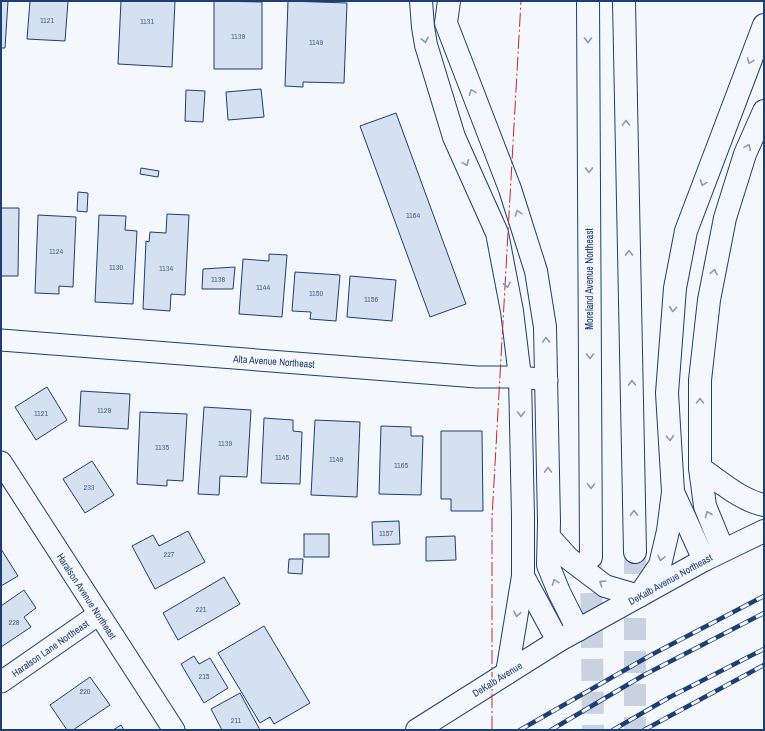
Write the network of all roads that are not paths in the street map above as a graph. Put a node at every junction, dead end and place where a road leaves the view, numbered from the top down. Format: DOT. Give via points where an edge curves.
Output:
graph roads {
  1 [pos="421,1"];
  2 [pos="449,1"];
  3 [pos="588,1"];
  4 [pos="624,1"];
  5 [pos="764,25"];
  6 [pos="764,111"];
  7 [pos="1,340"];
  8 [pos="520,377"];
  9 [pos="547,380"];
  10 [pos="1,462"];
  11 [pos="700,468"];
  12 [pos="673,492"];
  13 [pos="764,506"];
  14 [pos="764,531"];
  15 [pos="549,537"];
  16 [pos="635,552"];
  17 [pos="714,555"];
  18 [pos="591,557"];
  19 [pos="523,576"];
  20 [pos="639,596"];
  21 [pos="99,614"];
  22 [pos="578,630"];
  23 [pos="558,641"];
  24 [pos="507,673"];
  25 [pos="1,682"];
  26 [pos="174,730"];
  27 [pos="417,730"];
  1 -- 8 [label="main road, one-way" via="426,45 454,137 497,233 512,311"];
  9 -- 2 [label="main road, one-way" via="545,327 536,271 510,189 446,23"];
  3 -- 18 [label="main road, Moreland Avenue Northeast, one-way"];
  16 -- 4 [label="main road, one-way"];
  5 -- 12 [label="main road, one-way" via="686,231 675,288 667,393"];
  11 -- 6 [label="main road, one-way" via="700,380 709,300 725,218 745,154"];
  7 -- 8 [label="street, Alta Avenue Northeast" via="478,377"];
  8 -- 9 [label="street, Alta Avenue Northeast"];
  8 -- 19 [label="main road, one-way"];
  15 -- 9 [label="main road, one-way"];
  10 -- 21 [label="street, Haralson Avenue Northeast"];
  11 -- 13 [label="main road" via="740,496"];
  17 -- 11 [label="main road, one-way"];
  12 -- 17 [label="main road"];
  12 -- 20 [label="main road, one-way" via="660,565"];
  14 -- 17 [label="main road, DeKalb Avenue Northeast"];
  20 -- 15 [label="main road, one-way" via="606,586 568,558"];
  22 -- 15 [label="main road, one-way" via="548,565"];
  17 -- 20 [label="main road, DeKalb Avenue Northeast"];
  19 -- 23 [label="main road"];
  19 -- 24 [label="main road, one-way"];
  20 -- 22 [label="main road, DeKalb Avenue Northeast"];
  21 -- 25 [label="street, Haralson Lane Northeast"];
  21 -- 26 [label="street, Haralson Avenue Northeast"];
  22 -- 23 [label="main road, DeKalb Avenue"];
  23 -- 24 [label="main road, DeKalb Avenue"];
  24 -- 27 [label="main road, DeKalb Avenue"];
}
